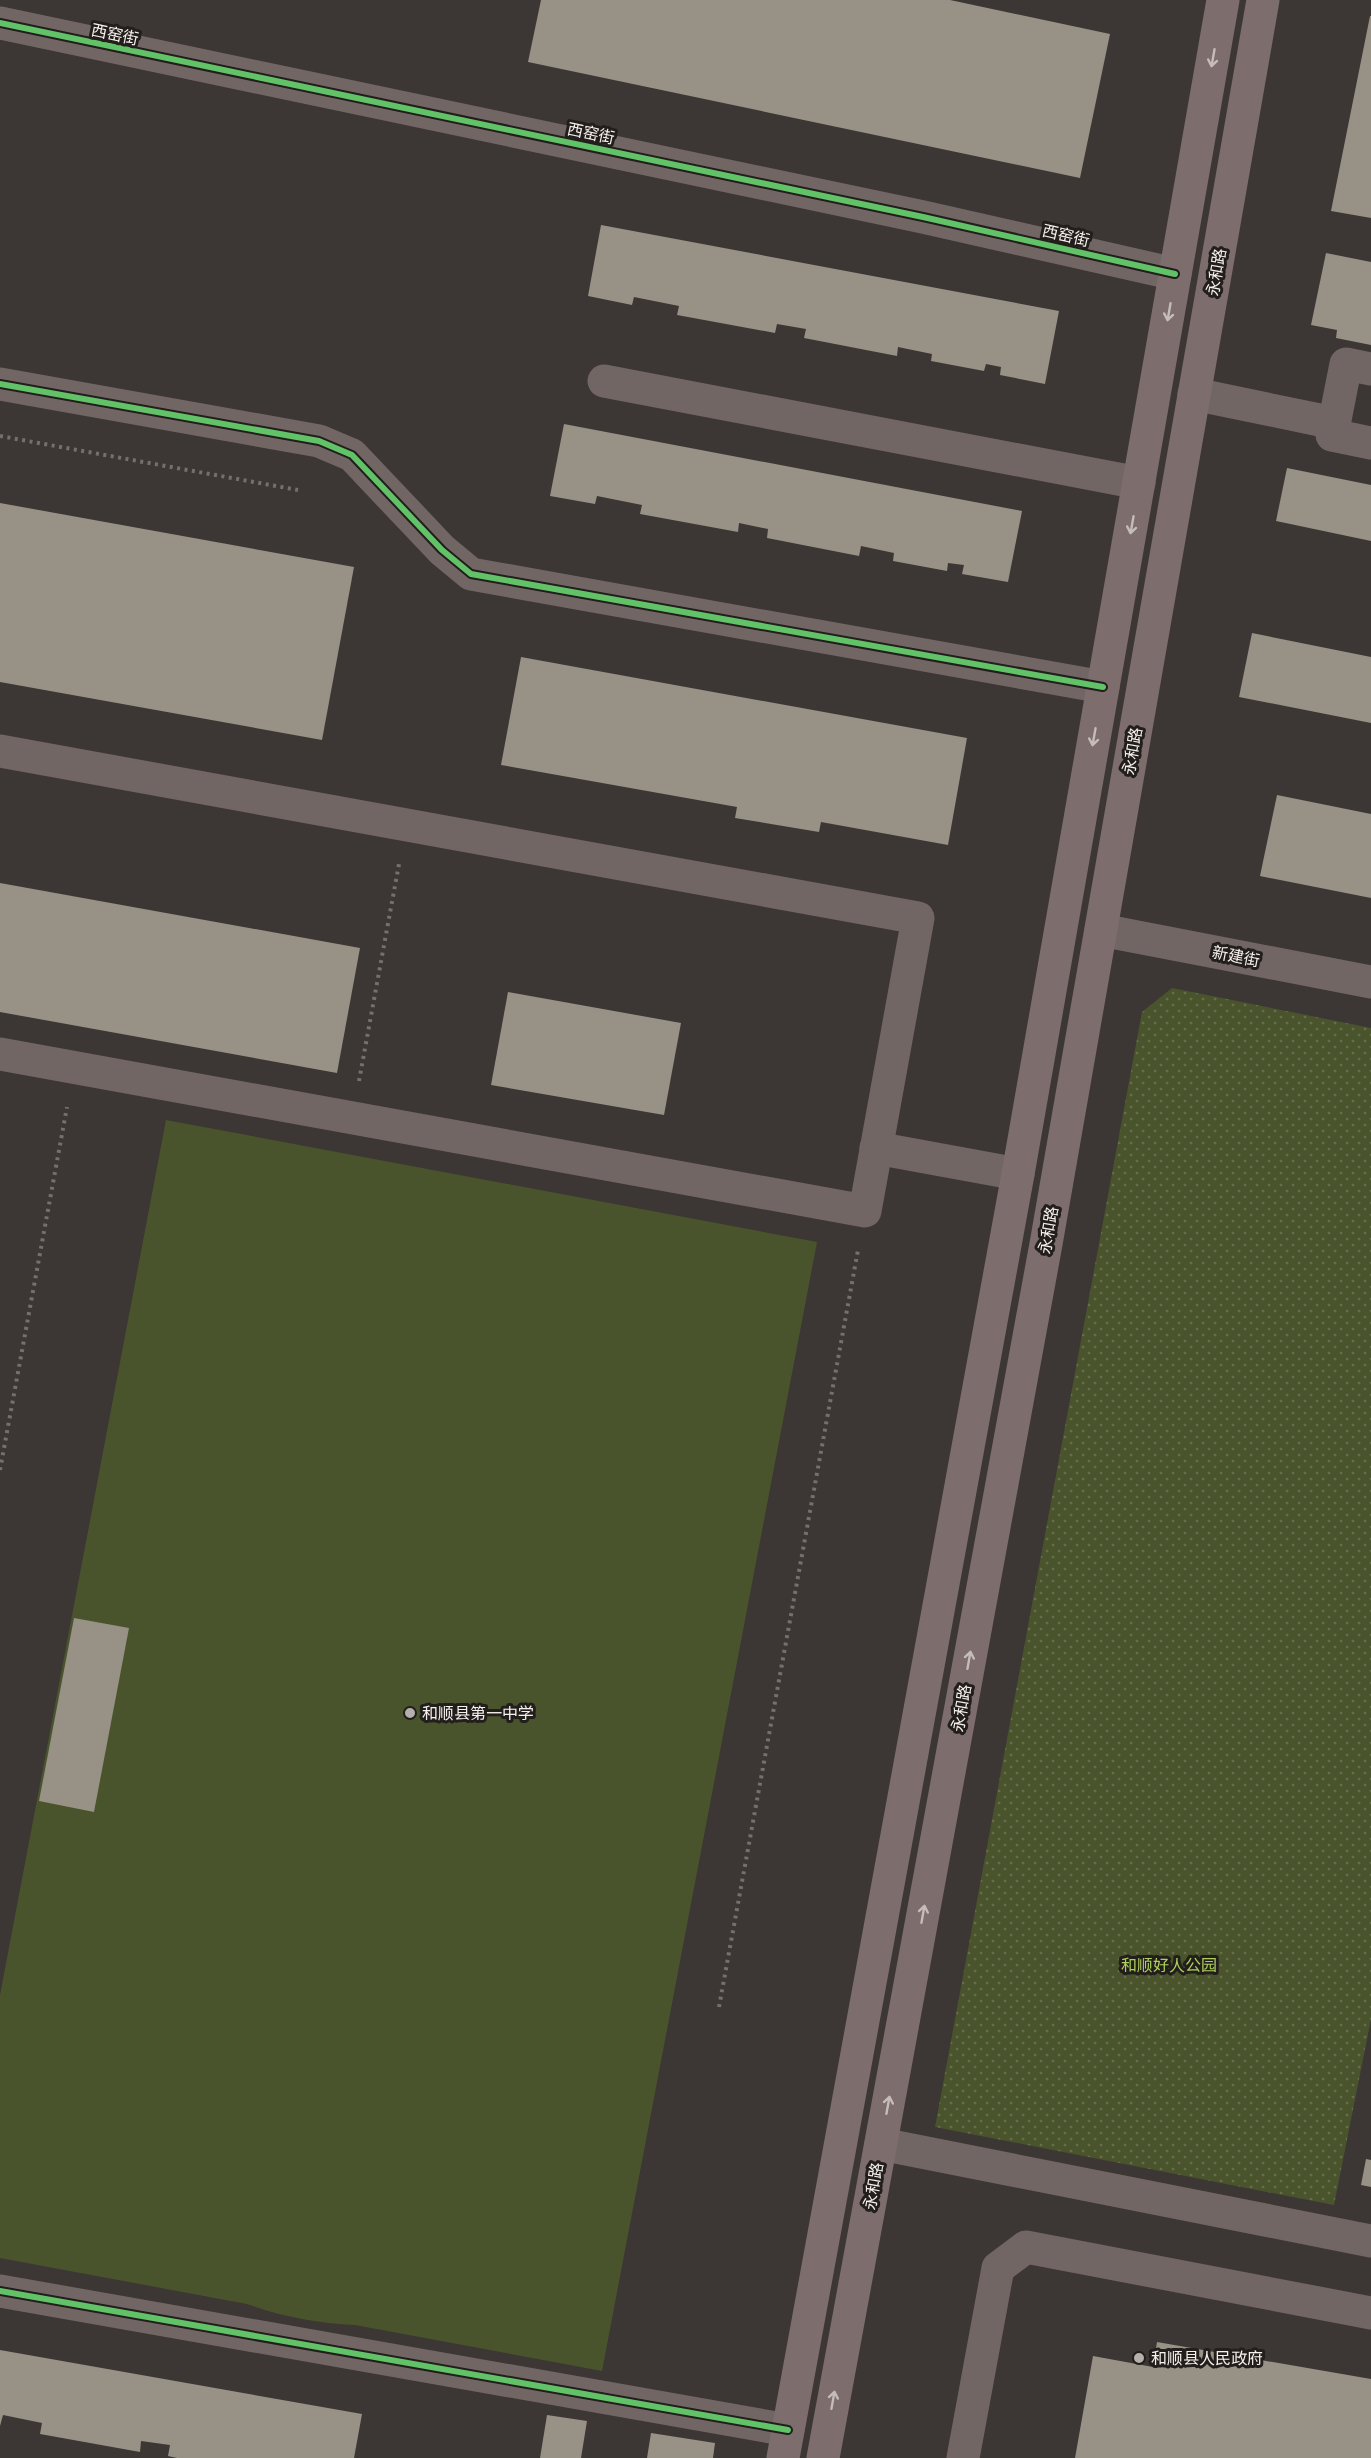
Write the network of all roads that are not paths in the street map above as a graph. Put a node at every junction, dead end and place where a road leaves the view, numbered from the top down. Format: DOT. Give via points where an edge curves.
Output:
graph roads {
  1 [pos="1223,0"];
  2 [pos="1263,0"];
  3 [pos="11,16"];
  4 [pos="1175,274"];
  5 [pos="1371,369"];
  6 [pos="603,381"];
  7 [pos="0,384"];
  8 [pos="1194,394"];
  9 [pos="1334,423"];
  10 [pos="1371,443"];
  11 [pos="1139,483"];
  12 [pos="1103,687"];
  13 [pos="0,751"];
  14 [pos="1101,930"];
  15 [pos="1371,982"];
  16 [pos="0,1054"];
  17 [pos="876,1148"];
  18 [pos="1018,1174"];
  19 [pos="880,2144"];
  20 [pos="1371,2241"];
  21 [pos="0,2291"];
  22 [pos="1371,2313"];
  23 [pos="786,2444"];
  24 [pos="823,2458"];
  25 [pos="963,2458"];
  1 -- 4 [label="main road, one-way"];
  2 -- 8 [label="main road, 永和路"];
  3 -- 4 [label="street, 西窑街"];
  4 -- 11 [label="main road, one-way"];
  5 -- 9 [label="street" via="1346,364"];
  6 -- 11 [label="street"];
  7 -- 12 [label="street" via="319,441 352,455 442,550 471,574"];
  8 -- 9 [label="street"];
  8 -- 14 [label="main road, 永和路"];
  9 -- 10 [label="street" via="1332,435"];
  11 -- 12 [label="main road, one-way"];
  12 -- 18 [label="main road, one-way"];
  13 -- 17 [label="street" via="918,918"];
  14 -- 15 [label="street, 新建街"];
  19 -- 14 [label="main road, 永和路, one-way"];
  16 -- 17 [label="street" via="865,1211"];
  17 -- 18 [label="street"];
  18 -- 23 [label="main road"];
  19 -- 20 [label="street"];
  24 -- 19 [label="main road, 永和路, one-way"];
  21 -- 23 [label="street"];
  22 -- 25 [label="street" via="1026,2247 998,2268"];
}
